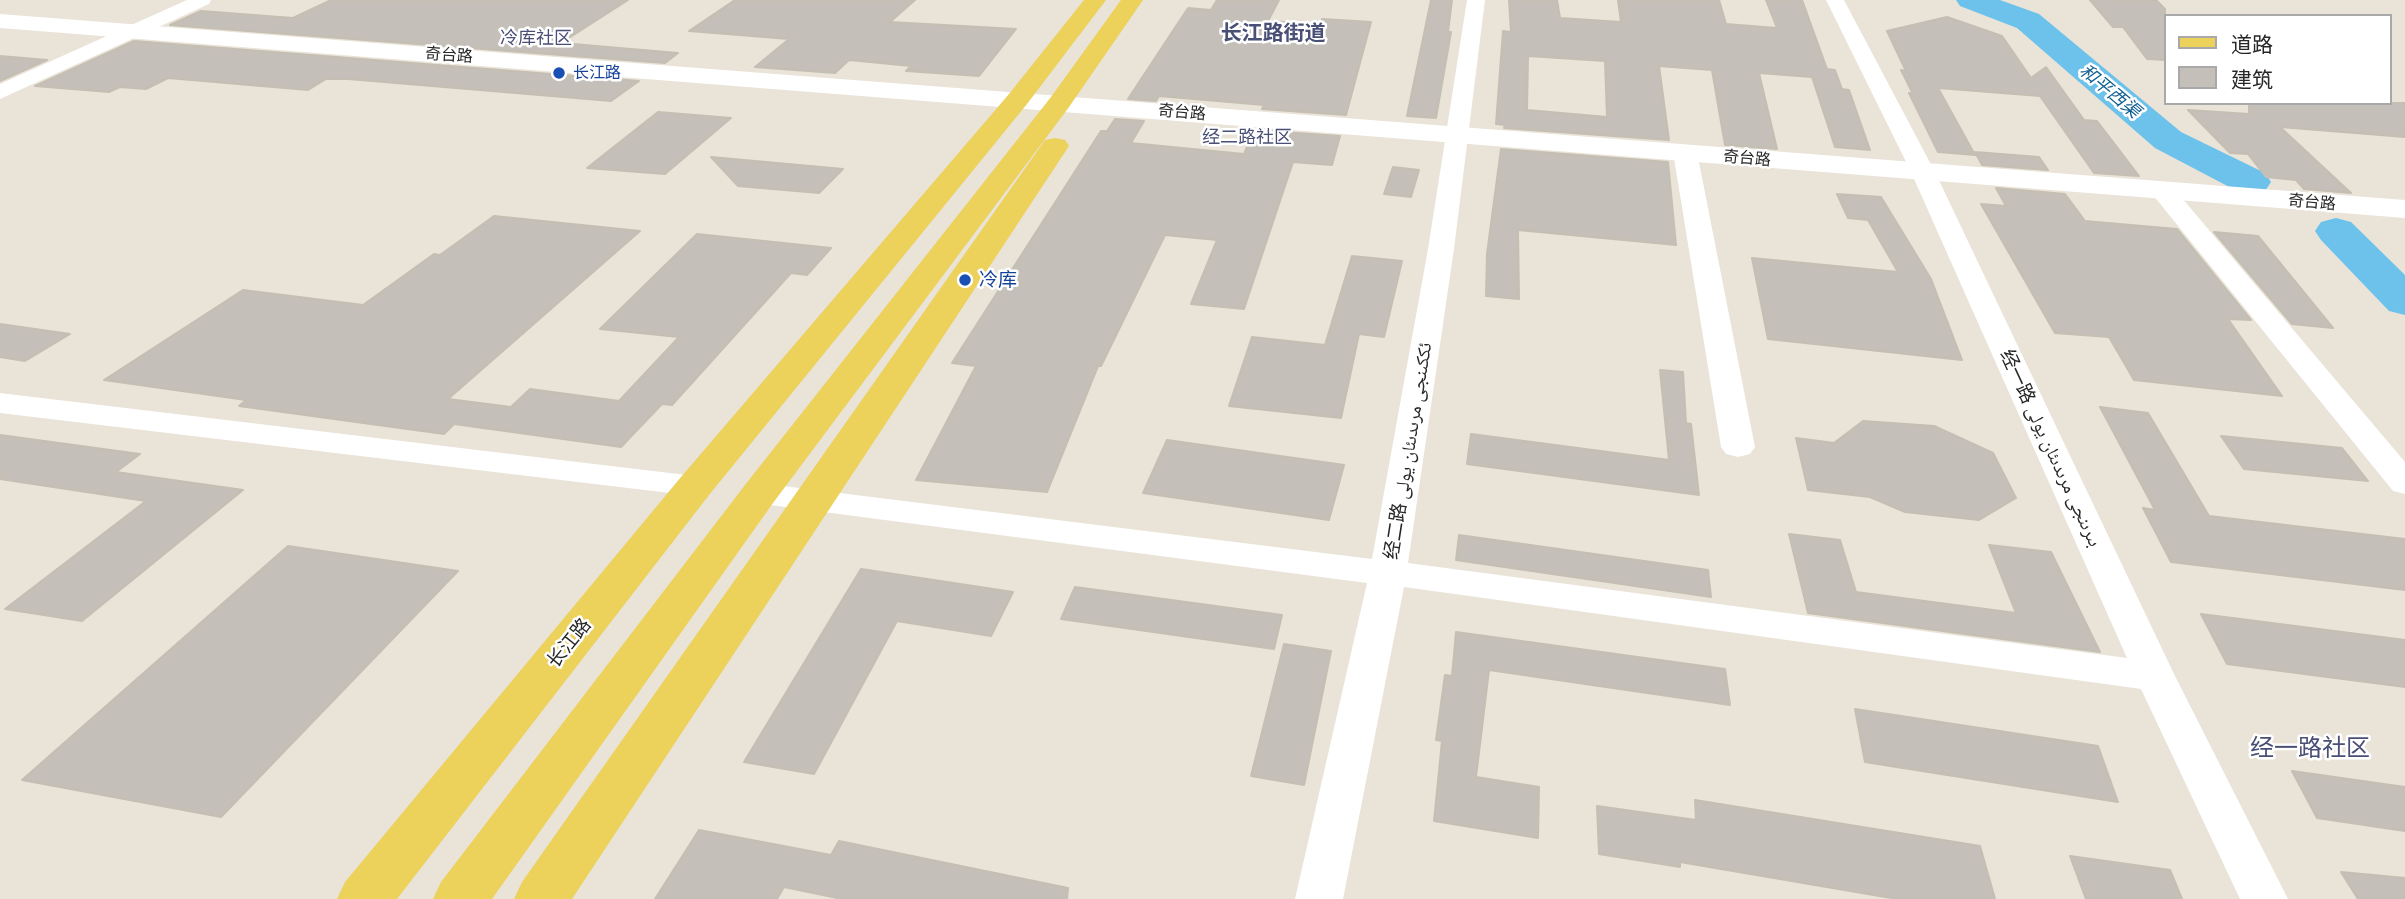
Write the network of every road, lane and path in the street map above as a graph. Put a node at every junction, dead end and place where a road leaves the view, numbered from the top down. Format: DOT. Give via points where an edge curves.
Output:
graph roads {
  1 [pos="202,0"];
  2 [pos="1095,0"];
  3 [pos="1132,0"];
  4 [pos="1157,0"];
  5 [pos="1476,0"];
  6 [pos="1835,0"];
  7 [pos="0,21"];
  8 [pos="135,31"];
  9 [pos="0,92"];
  10 [pos="1018,99"];
  11 [pos="1072,103"];
  12 [pos="1457,134"];
  13 [pos="1685,152"];
  14 [pos="1923,172"];
  15 [pos="2162,190"];
  16 [pos="2405,209"];
  17 [pos="0,403"];
  18 [pos="1738,447"];
  19 [pos="2405,484"];
  20 [pos="695,486"];
  21 [pos="759,494"];
  22 [pos="814,499"];
  23 [pos="1388,573"];
  24 [pos="2155,676"];
  25 [pos="365,899"];
  26 [pos="461,899"];
  27 [pos="542,899"];
  28 [pos="1319,899"];
  29 [pos="2264,899"];
  1 -- 8 [label="street"];
  2 -- 10 [label="main road, 长江路"];
  3 -- 11 [label="main road"];
  4 -- 11 [label="main road"];
  5 -- 12 [label="street, 经二路 ئككىنجى مرىدىئان يولى"];
  6 -- 14 [label="street, 经一路 بىرىنجى مرىدىئان يولى"];
  7 -- 8 [label="street, 奇台路"];
  8 -- 9 [label="street"];
  8 -- 10 [label="street, 奇台路"];
  10 -- 11 [label="street, 奇台路"];
  10 -- 20 [label="main road, 长江路"];
  11 -- 12 [label="street, 奇台路"];
  11 -- 21 [label="main road"];
  11 -- 22 [label="main road"];
  12 -- 13 [label="street, 奇台路"];
  12 -- 23 [label="street, 经二路 ئككىنجى مرىدىئان يولى"];
  13 -- 14 [label="street, 奇台路"];
  13 -- 18 [label="street"];
  14 -- 15 [label="street, 奇台路"];
  14 -- 24 [label="street, 经一路 بىرىنجى مرىدىئان يولى"];
  15 -- 16 [label="street, 奇台路"];
  15 -- 19 [label="street"];
  17 -- 20 [label="street"];
  20 -- 25 [label="main road, 长江路"];
  21 -- 22 [label="street"];
  21 -- 26 [label="main road"];
  22 -- 23 [label="street"];
  22 -- 27 [label="main road"];
  23 -- 24 [label="street"];
  23 -- 28 [label="street, 经二路 ئككىنجى مرىدىئان يولى"];
  24 -- 29 [label="street, 经一路 بىرىنجى مرىدىئان يولى"];
}
